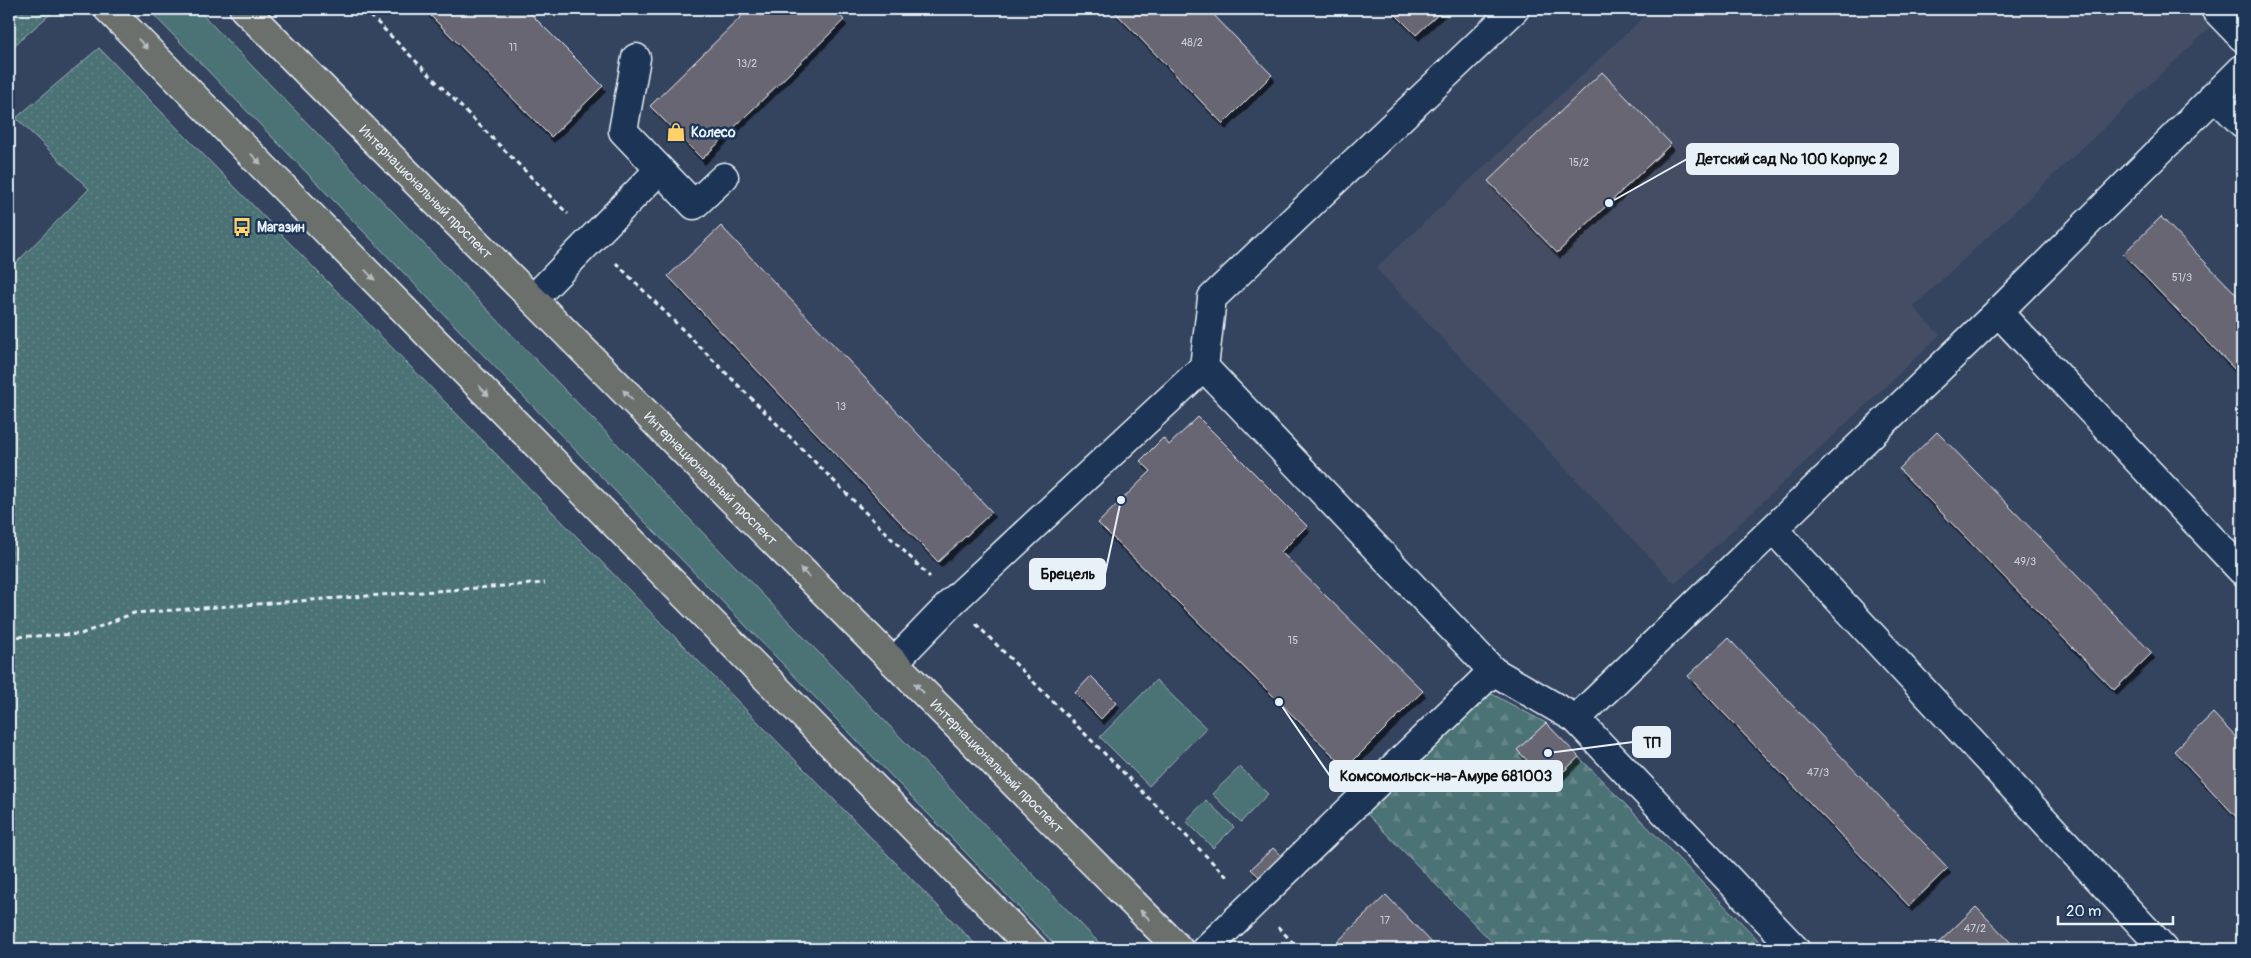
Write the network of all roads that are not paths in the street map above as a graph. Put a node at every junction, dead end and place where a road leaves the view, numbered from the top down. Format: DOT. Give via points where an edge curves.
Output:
graph roads {
  1 [pos="108,9"];
  2 [pos="244,9"];
  3 [pos="1515,9"];
  4 [pos="2216,9"];
  5 [pos="2242,37"];
  6 [pos="636,58"];
  7 [pos="2242,69"];
  8 [pos="2214,95"];
  9 [pos="2242,123"];
  10 [pos="659,170"];
  11 [pos="724,177"];
  12 [pos="533,299"];
  13 [pos="1998,312"];
  14 [pos="1204,367"];
  15 [pos="1774,530"];
  16 [pos="2242,571"];
  17 [pos="894,662"];
  18 [pos="1493,671"];
  19 [pos="1576,718"];
  20 [pos="1032,949"];
  21 [pos="1179,949"];
  22 [pos="1206,949"];
  23 [pos="1795,949"];
  24 [pos="2164,949"];
  1 -- 20 [label="main road, one-way"];
  2 -- 12 [label="main road, Интернациональный проспект"];
  3 -- 14 [label="lane" via="1212,298"];
  4 -- 5 [label="lane"];
  6 -- 10 [label="lane" via="623,131"];
  7 -- 8 [label="lane"];
  8 -- 9 [label="lane"];
  8 -- 13 [label="lane"];
  10 -- 11 [label="lane" via="694,205"];
  10 -- 12 [label="lane"];
  17 -- 12 [label="main road, Интернациональный проспект, one-way"];
  13 -- 15 [label="lane"];
  13 -- 16 [label="lane"];
  14 -- 17 [label="lane" via="953,601"];
  14 -- 18 [label="lane"];
  15 -- 19 [label="lane"];
  15 -- 24 [label="lane"];
  21 -- 17 [label="main road, Интернациональный проспект, one-way"];
  18 -- 19 [label="lane"];
  18 -- 22 [label="lane"];
  19 -- 23 [label="lane"];
}
